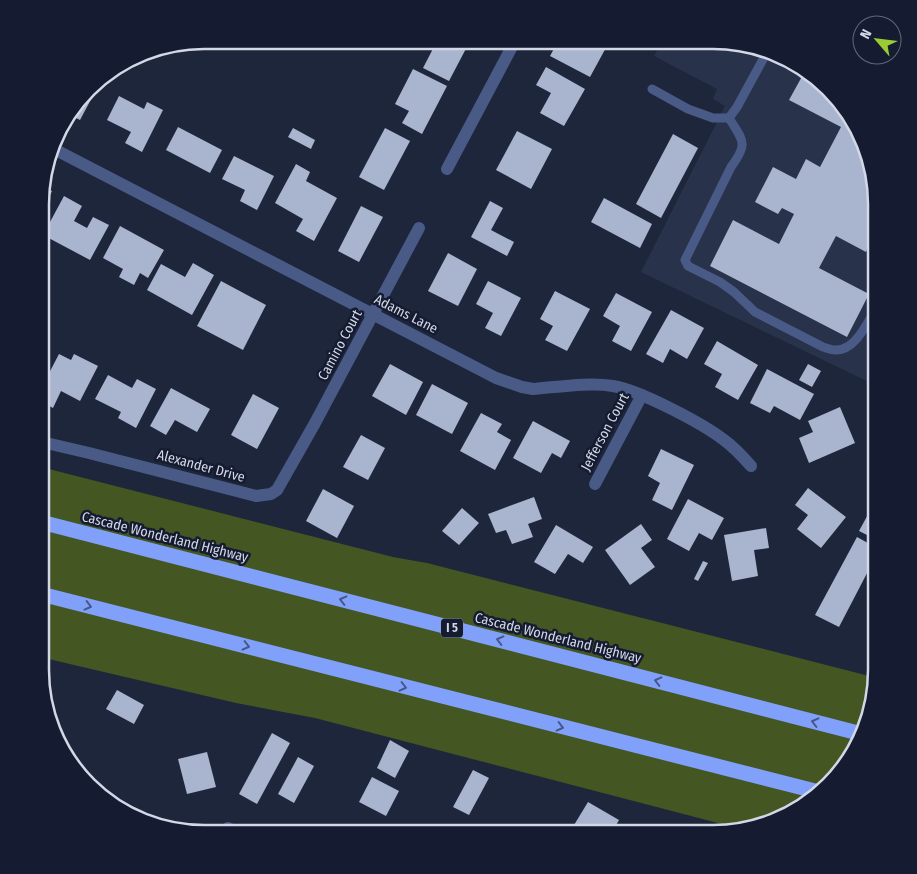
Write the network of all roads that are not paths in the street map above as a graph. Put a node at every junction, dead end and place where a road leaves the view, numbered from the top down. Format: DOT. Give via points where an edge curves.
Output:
graph roads {
  1 [pos="511,49"];
  2 [pos="764,57"];
  3 [pos="652,89"];
  4 [pos="729,118"];
  5 [pos="59,151"];
  6 [pos="447,169"];
  7 [pos="419,228"];
  8 [pos="373,315"];
  9 [pos="868,321"];
  10 [pos="642,395"];
  11 [pos="315,423"];
  12 [pos="49,444"];
  13 [pos="752,466"];
  14 [pos="595,484"];
  15 [pos="49,524"];
  16 [pos="49,596"];
  17 [pos="855,732"];
  18 [pos="811,790"];
  1 -- 6 [label="street"];
  2 -- 4 [label="lane"];
  3 -- 4 [label="lane" via="688,109 712,118"];
  4 -- 9 [label="lane" via="743,141 741,153 685,260 688,266 720,282 755,312 823,347 845,348 855,342"];
  5 -- 8 [label="street, Adams Lane"];
  7 -- 8 [label="street, Camino Court"];
  8 -- 10 [label="street, Adams Lane" via="496,378 522,387 602,384"];
  8 -- 11 [label="street, Camino Court"];
  10 -- 13 [label="street, Adams Lane" via="712,432"];
  10 -- 14 [label="street, Jefferson Court"];
  11 -- 12 [label="street, Alexander Drive" via="277,490 264,496"];
  17 -- 15 [label="highway, Cascade Wonderland Highway / I 5, one-way"];
  16 -- 18 [label="highway, one-way"];
}
